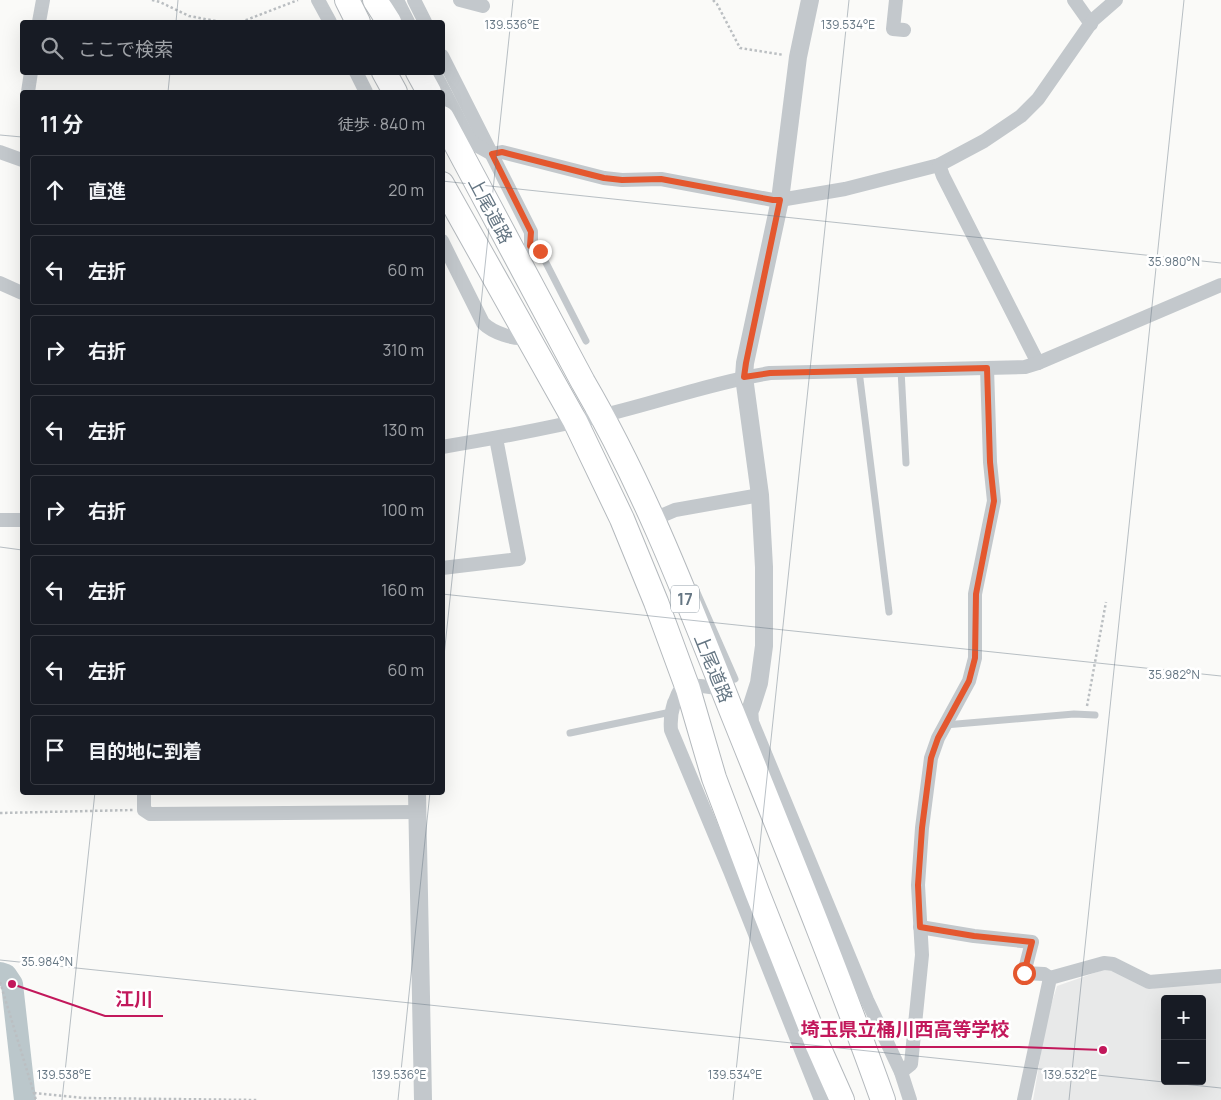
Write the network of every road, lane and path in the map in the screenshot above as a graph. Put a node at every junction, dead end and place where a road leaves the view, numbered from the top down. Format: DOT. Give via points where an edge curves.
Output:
graph roads {
  1 [pos="43,0"];
  2 [pos="152,0"];
  3 [pos="298,0"];
  4 [pos="318,0"];
  5 [pos="347,0"];
  6 [pos="375,0"];
  7 [pos="397,0"];
  8 [pos="414,0"];
  9 [pos="460,0"];
  10 [pos="713,0"];
  11 [pos="810,0"];
  12 [pos="896,0"];
  13 [pos="1074,0"];
  14 [pos="1116,0"];
  15 [pos="483,6"];
  16 [pos="39,20"];
  17 [pos="210,20"];
  18 [pos="246,20"];
  19 [pos="329,20"];
  20 [pos="357,20"];
  21 [pos="388,20"];
  22 [pos="407,20"];
  23 [pos="425,20"];
  24 [pos="1091,24"];
  25 [pos="904,30"];
  26 [pos="798,57"];
  27 [pos="445,62"];
  28 [pos="30,75"];
  29 [pos="358,75"];
  30 [pos="420,75"];
  31 [pos="436,75"];
  32 [pos="28,90"];
  33 [pos="365,90"];
  34 [pos="428,90"];
  35 [pos="443,90"];
  36 [pos="445,93"];
  37 [pos="445,123"];
  38 [pos="0,152"];
  39 [pos="492,154"];
  40 [pos="20,159"];
  41 [pos="939,165"];
  42 [pos="445,189"];
  43 [pos="780,200"];
  44 [pos="445,247"];
  45 [pos="526,255"];
  46 [pos="0,283"];
  47 [pos="1221,285"];
  48 [pos="20,292"];
  49 [pos="527,337"];
  50 [pos="586,341"];
  51 [pos="1038,363"];
  52 [pos="987,368"];
  53 [pos="901,370"];
  54 [pos="859,371"];
  55 [pos="744,377"];
  56 [pos="603,416"];
  57 [pos="575,421"];
  58 [pos="496,438"];
  59 [pos="445,447"];
  60 [pos="906,463"];
  61 [pos="760,495"];
  62 [pos="660,519"];
  63 [pos="0,520"];
  64 [pos="20,520"];
  65 [pos="445,568"];
  66 [pos="691,578"];
  67 [pos="1106,602"];
  68 [pos="888,612"];
  69 [pos="729,685"];
  70 [pos="687,687"];
  71 [pos="751,708"];
  72 [pos="671,712"];
  73 [pos="1085,714"];
  74 [pos="1095,715"];
  75 [pos="945,725"];
  76 [pos="570,733"];
  77 [pos="144,795"];
  78 [pos="417,795"];
  79 [pos="144,810"];
  80 [pos="417,812"];
  81 [pos="0,813"];
  82 [pos="920,927"];
  83 [pos="1221,976"];
  84 [pos="1050,978"];
  85 [pos="0,982"];
  86 [pos="900,1072"];
  87 [pos="34,1093"];
  88 [pos="36,1100"];
  89 [pos="258,1100"];
  90 [pos="423,1100"];
  91 [pos="821,1100"];
  92 [pos="842,1100"];
  93 [pos="883,1100"];
  94 [pos="910,1100"];
  95 [pos="1024,1100"];
  1 -- 16 [label="street"];
  2 -- 17 [label="path" via="189,16"];
  3 -- 18 [label="path"];
  4 -- 19 [label="street"];
  5 -- 20 [label="highway"];
  6 -- 21 [label="highway"];
  7 -- 22 [label="street"];
  8 -- 23 [label="street"];
  9 -- 15 [label="street"];
  10 -- 26 [label="path" via="740,48"];
  11 -- 26 [label="street"];
  12 -- 25 [label="street" via="893,29"];
  13 -- 24 [label="street"];
  14 -- 24 [label="street"];
  24 -- 41 [label="street" via="1038,99 1021,116"];
  26 -- 43 [label="street"];
  27 -- 39 [label="street"];
  28 -- 32 [label="street"];
  29 -- 33 [label="street"];
  30 -- 34 [label="highway"];
  31 -- 35 [label="street"];
  36 -- 39 [label="street" via="467,135 474,144"];
  37 -- 45 [label="highway, 上尾道路 / 17"];
  38 -- 40 [label="street"];
  39 -- 43 [label="street" via="502,152 604,178 661,179"];
  39 -- 45 [label="street" via="531,232"];
  41 -- 43 [label="street" via="845,189"];
  41 -- 51 [label="street"];
  42 -- 49 [label="highway, 上尾道路 / 17"];
  43 -- 55 [label="street"];
  44 -- 49 [label="street" via="483,323 518,338"];
  45 -- 50 [label="lane" via="540,251"];
  45 -- 56 [label="highway, 上尾道路 / 17" via="583,382"];
  46 -- 48 [label="street"];
  47 -- 51 [label="street"];
  49 -- 57 [label="highway, 上尾道路 / 17"];
  51 -- 52 [label="street" via="1025,367"];
  52 -- 53 [label="street"];
  52 -- 75 [label="street" via="994,501 976,594 975,658 969,681"];
  53 -- 54 [label="street"];
  53 -- 60 [label="lane"];
  54 -- 55 [label="street" via="770,373"];
  54 -- 68 [label="lane"];
  55 -- 56 [label="street"];
  55 -- 61 [label="street"];
  56 -- 57 [label="street"];
  56 -- 62 [label="highway, 上尾道路 / 17"];
  57 -- 58 [label="street"];
  57 -- 70 [label="highway, 上尾道路 / 17" via="622,519"];
  58 -- 59 [label="street"];
  58 -- 65 [label="street" via="519,559"];
  61 -- 62 [label="street" via="676,510"];
  61 -- 71 [label="street" via="764,646 759,683"];
  62 -- 69 [label="highway, 上尾道路 / 17"];
  63 -- 64 [label="street"];
  66 -- 69 [label="lane"];
  67 -- 73 [label="path"];
  69 -- 70 [label="street"];
  69 -- 93 [label="highway, 上尾道路 / 17"];
  70 -- 72 [label="street" via="679,692"];
  70 -- 92 [label="highway, 上尾道路 / 17" via="714,778"];
  71 -- 86 [label="street" via="752,722"];
  72 -- 76 [label="lane"];
  72 -- 91 [label="street" via="671,730"];
  73 -- 74 [label="lane"];
  73 -- 75 [label="lane"];
  75 -- 82 [label="street" via="931,758 927,789 918,885"];
  77 -- 79 [label="street"];
  78 -- 80 [label="street"];
  79 -- 80 [label="street" via="150,814"];
  79 -- 81 [label="path"];
  80 -- 90 [label="street"];
  82 -- 84 [label="street" via="1032,942 1024,973 1044,974"];
  82 -- 86 [label="street" via="922,955 911,1064"];
  83 -- 84 [label="street" via="1149,982 1104,963"];
  84 -- 95 [label="street"];
  85 -- 87 [label="path"];
  86 -- 94 [label="street"];
  87 -- 88 [label="path"];
  87 -- 89 [label="path" via="84,1098"];
}
